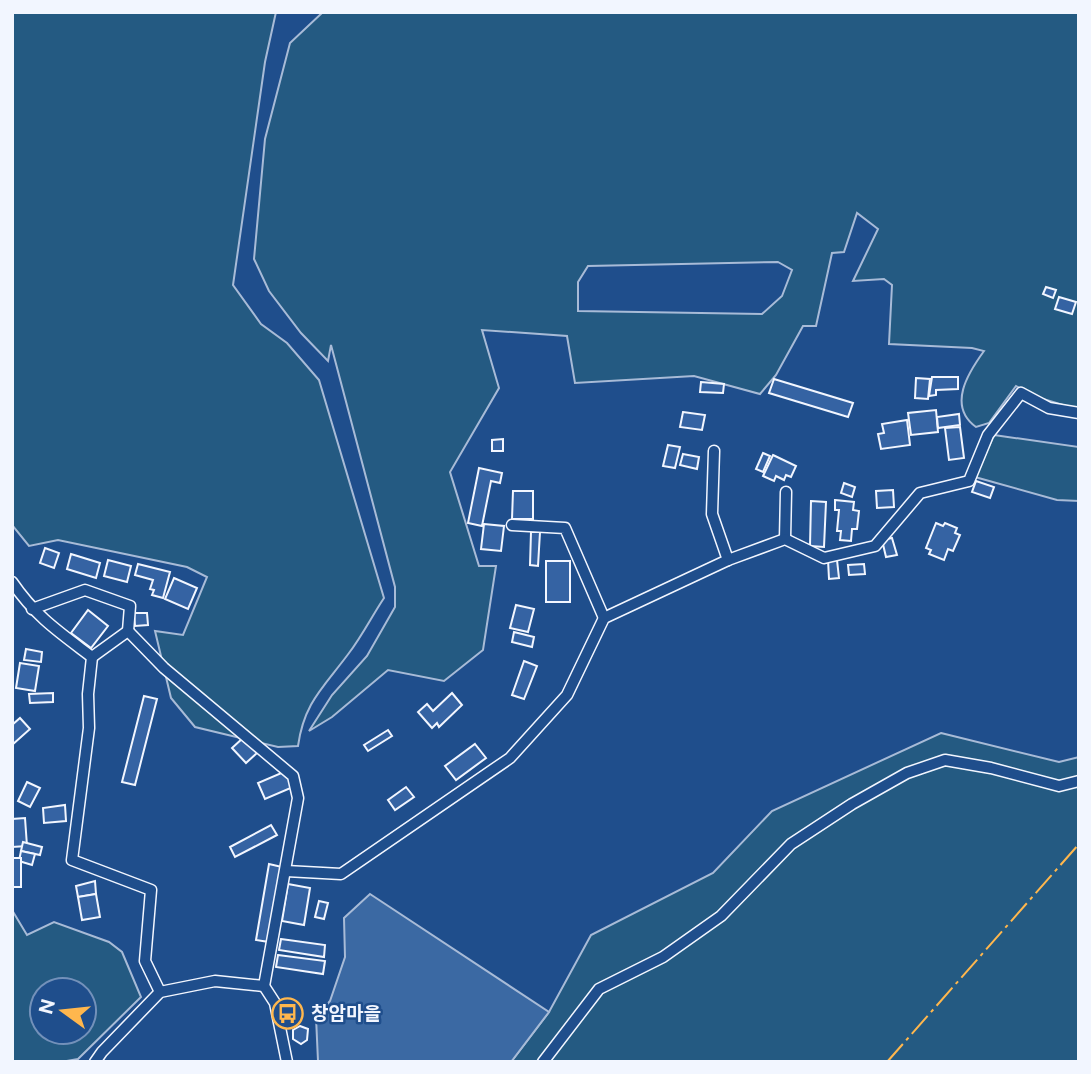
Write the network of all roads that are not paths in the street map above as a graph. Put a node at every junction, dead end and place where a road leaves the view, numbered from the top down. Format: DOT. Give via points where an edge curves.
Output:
graph roads {
  1 [pos="1079,413"];
  2 [pos="714,451"];
  3 [pos="786,492"];
  4 [pos="512,525"];
  5 [pos="785,538"];
  6 [pos="728,560"];
  7 [pos="12,582"];
  8 [pos="32,609"];
  9 [pos="604,618"];
  10 [pos="128,631"];
  11 [pos="92,657"];
  12 [pos="1079,781"];
  13 [pos="286,870"];
  14 [pos="264,986"];
  15 [pos="160,992"];
  16 [pos="95,1062"];
  17 [pos="287,1062"];
  18 [pos="544,1062"];
  1 -- 5 [label="street" via="1049,408 1021,393 988,435 969,481 919,493 874,546 824,558"];
  2 -- 6 [label="street" via="712,514"];
  3 -- 5 [label="street"];
  4 -- 9 [label="street" via="565,528"];
  5 -- 6 [label="street"];
  6 -- 9 [label="street"];
  7 -- 8 [label="street"];
  8 -- 10 [label="street" via="85,590 130,606"];
  8 -- 11 [label="street"];
  9 -- 13 [label="street" via="567,695 510,758 341,874"];
  10 -- 11 [label="street"];
  10 -- 13 [label="street" via="164,668 293,776 298,798"];
  11 -- 15 [label="street" via="89,728 72,860 151,890 145,961"];
  12 -- 18 [label="street" via="1059,786 945,760 907,773 790,844 721,916 663,957 599,989"];
  13 -- 14 [label="street"];
  14 -- 15 [label="street" via="215,981"];
  14 -- 17 [label="street" via="275,1003"];
  15 -- 16 [label="street"];
}
